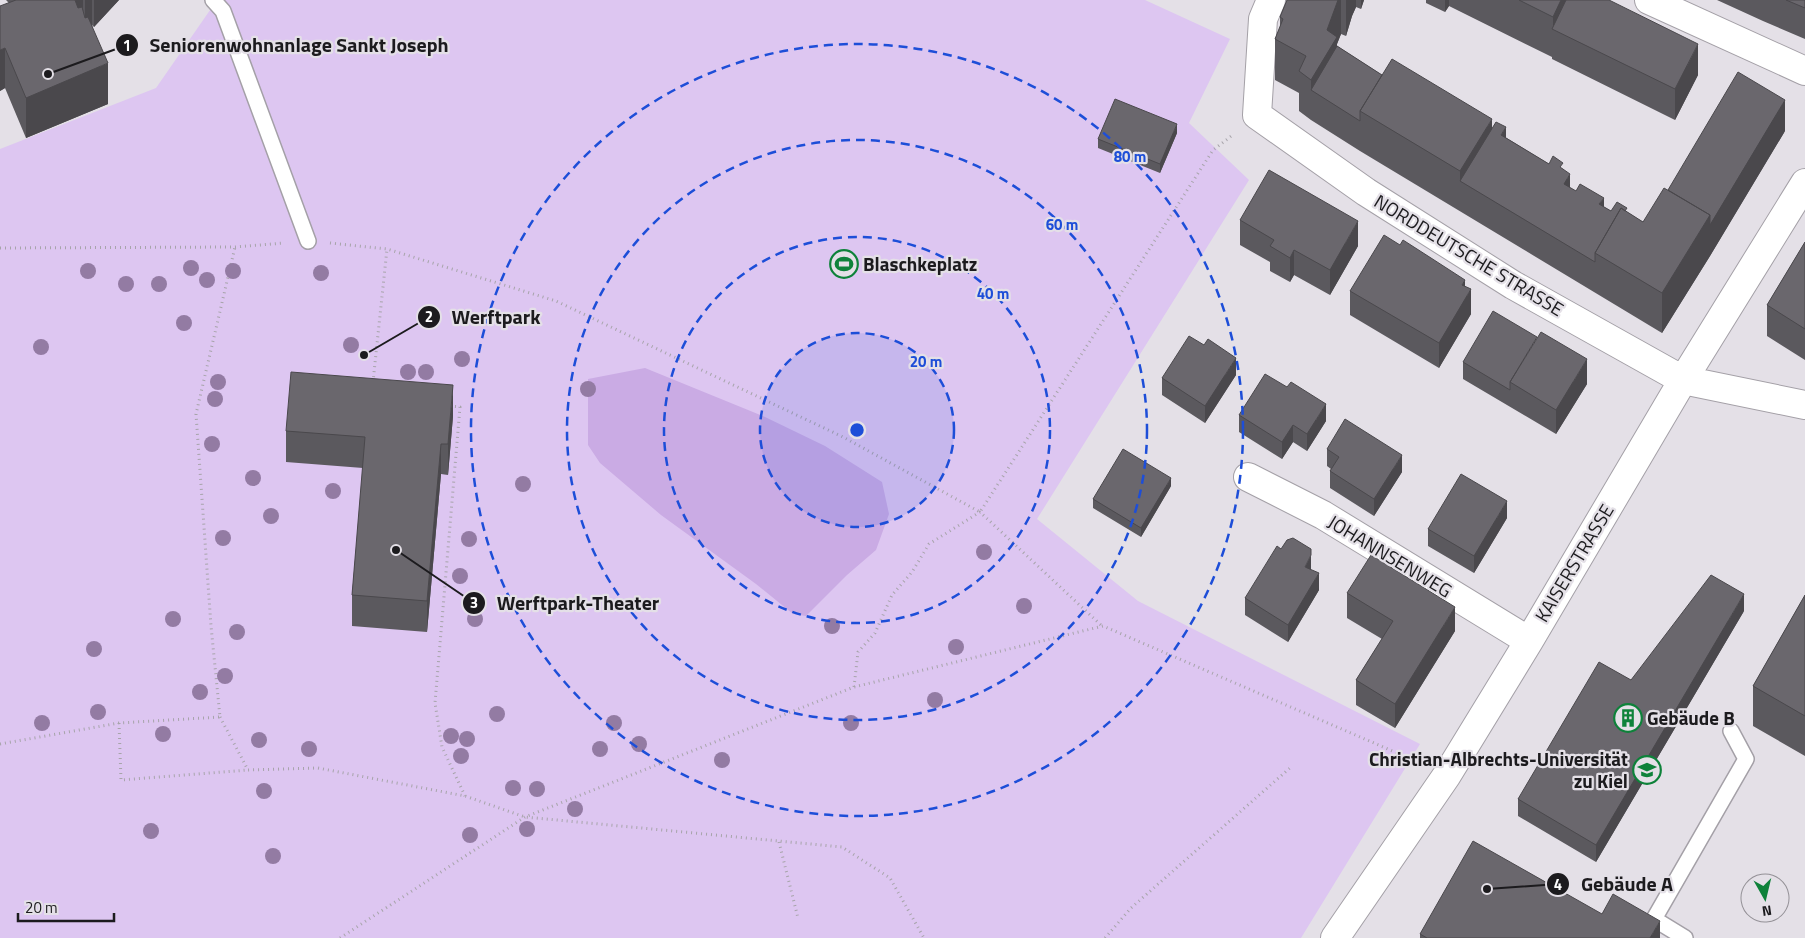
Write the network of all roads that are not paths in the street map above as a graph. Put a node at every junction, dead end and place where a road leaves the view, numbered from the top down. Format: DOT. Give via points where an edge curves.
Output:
graph roads {
  1 [pos="213,0"];
  2 [pos="1271,0"];
  3 [pos="1649,0"];
  4 [pos="1805,71"];
  5 [pos="1805,183"];
  6 [pos="308,241"];
  7 [pos="1683,380"];
  8 [pos="1805,405"];
  9 [pos="1248,477"];
  10 [pos="1529,641"];
  11 [pos="1731,731"];
  12 [pos="1335,938"];
  13 [pos="1685,938"];
  1 -- 6 [label="lane" via="223,11"];
  2 -- 7 [label="street, NORDDEUTSCHE STRASSE" via="1264,18 1257,116 1366,192 1512,285"];
  3 -- 4 [label="street"];
  5 -- 7 [label="street, KAISERSTRASSE"];
  7 -- 8 [label="street, NORDDEUTSCHE STRASSE"];
  7 -- 10 [label="street, KAISERSTRASSE"];
  9 -- 10 [label="street, JOHANNSENWEG" via="1323,515"];
  10 -- 12 [label="street, KAISERSTRASSE" via="1447,775"];
  11 -- 13 [label="lane" via="1746,759 1654,919"];
}
